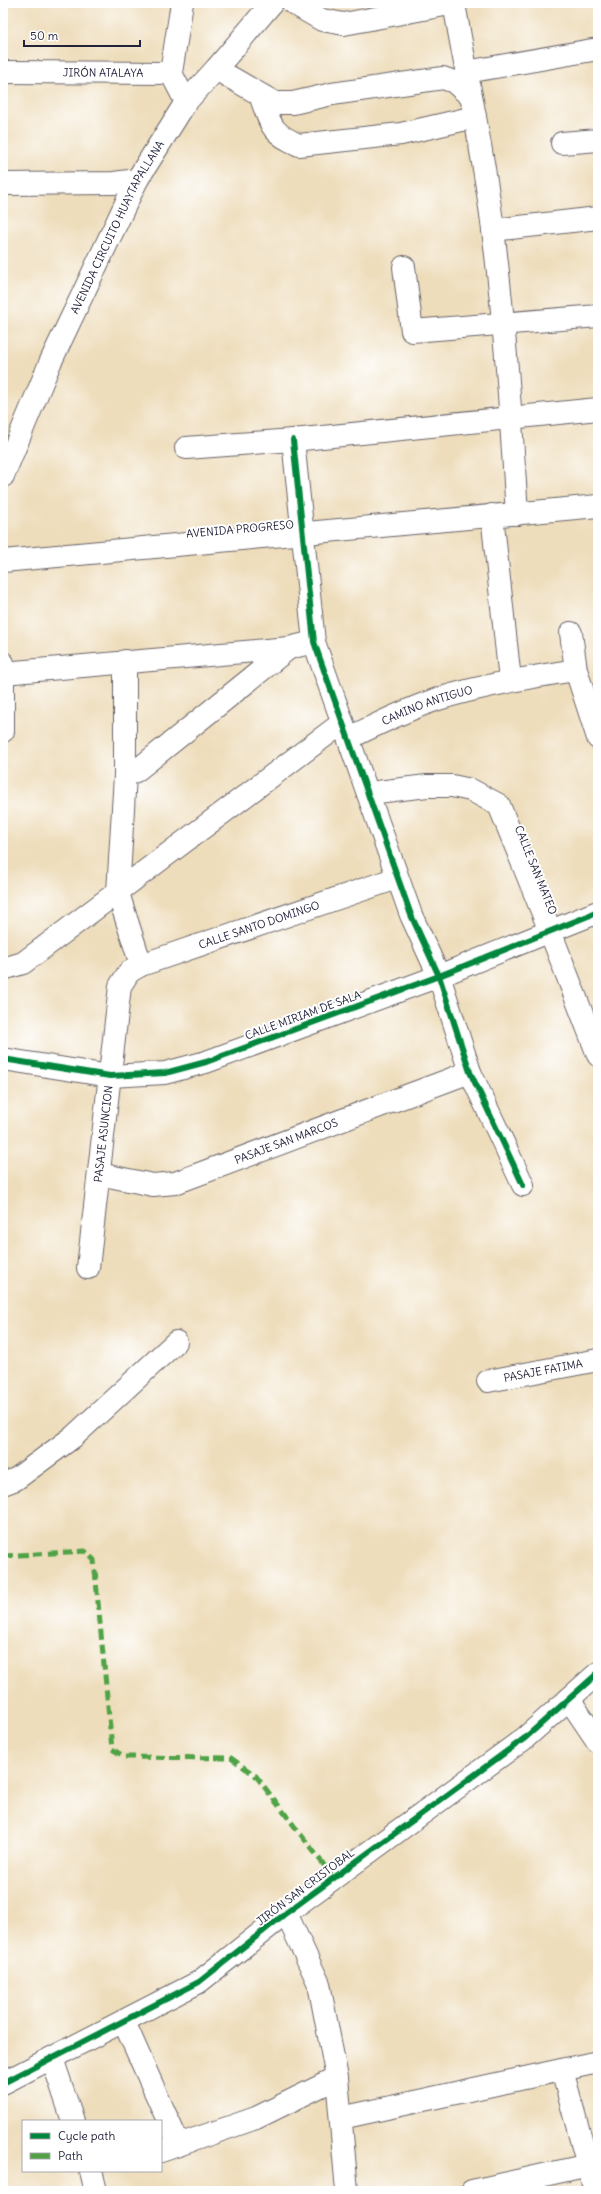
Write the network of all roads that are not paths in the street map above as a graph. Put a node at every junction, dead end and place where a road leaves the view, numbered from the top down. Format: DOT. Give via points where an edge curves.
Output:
graph roads {
  1 [pos="182,3"];
  2 [pos="272,3"];
  3 [pos="293,3"];
  4 [pos="455,3"];
  5 [pos="598,49"];
  6 [pos="216,69"];
  7 [pos="3,72"];
  8 [pos="466,72"];
  9 [pos="171,73"];
  10 [pos="260,95"];
  11 [pos="470,96"];
  12 [pos="186,102"];
  13 [pos="475,117"];
  14 [pos="598,140"];
  15 [pos="562,142"];
  16 [pos="137,180"];
  17 [pos="3,184"];
  18 [pos="598,218"];
  19 [pos="493,230"];
  20 [pos="404,267"];
  21 [pos="598,316"];
  22 [pos="503,322"];
  23 [pos="598,409"];
  24 [pos="511,418"];
  25 [pos="293,440"];
  26 [pos="186,448"];
  27 [pos="3,476"];
  28 [pos="598,506"];
  29 [pos="518,514"];
  30 [pos="492,515"];
  31 [pos="303,534"];
  32 [pos="3,561"];
  33 [pos="570,633"];
  34 [pos="314,642"];
  35 [pos="289,648"];
  36 [pos="125,661"];
  37 [pos="3,663"];
  38 [pos="576,670"];
  39 [pos="3,673"];
  40 [pos="510,680"];
  41 [pos="345,730"];
  42 [pos="3,731"];
  43 [pos="598,738"];
  44 [pos="125,775"];
  45 [pos="369,793"];
  46 [pos="398,878"];
  47 [pos="118,892"];
  48 [pos="598,912"];
  49 [pos="550,931"];
  50 [pos="3,970"];
  51 [pos="133,971"];
  52 [pos="439,976"];
  53 [pos="598,1055"];
  54 [pos="3,1059"];
  55 [pos="470,1072"];
  56 [pos="110,1076"];
  57 [pos="99,1174"];
  58 [pos="524,1185"];
  59 [pos="88,1268"];
  60 [pos="176,1342"];
  61 [pos="598,1360"];
  62 [pos="488,1381"];
  63 [pos="3,1484"];
  64 [pos="598,1673"];
  65 [pos="569,1699"];
  66 [pos="598,1742"];
  67 [pos="286,1913"];
  68 [pos="124,2022"];
  69 [pos="52,2058"];
  70 [pos="598,2062"];
  71 [pos="562,2070"];
  72 [pos="337,2078"];
  73 [pos="3,2083"];
  74 [pos="341,2118"];
  75 [pos="74,2120"];
  76 [pos="160,2120"];
  77 [pos="162,2126"];
  78 [pos="170,2148"];
  79 [pos="593,2164"];
  80 [pos="347,2191"];
  81 [pos="472,2191"];
  82 [pos="595,2191"];
  1 -- 9 [label="street"];
  2 -- 6 [label="street, AVENIDA CIRCUITO HUAYTAPALLANA"];
  3 -- 4 [label="street" via="322,20 344,24"];
  4 -- 8 [label="street"];
  5 -- 8 [label="street"];
  6 -- 10 [label="street"];
  6 -- 12 [label="street, AVENIDA CIRCUITO HUAYTAPALLANA"];
  7 -- 9 [label="street, JIRÓN ATALAYA"];
  8 -- 11 [label="street"];
  9 -- 12 [label="street"];
  10 -- 11 [label="street" via="275,103 293,103 332,94 443,78 454,82"];
  10 -- 13 [label="street" via="273,129 299,145 401,134"];
  11 -- 13 [label="street"];
  12 -- 16 [label="street, AVENIDA CIRCUITO HUAYTAPALLANA"];
  13 -- 19 [label="street"];
  14 -- 15 [label="street"];
  16 -- 17 [label="street" via="114,183"];
  16 -- 27 [label="street, AVENIDA CIRCUITO HUAYTAPALLANA" via="50,363"];
  18 -- 19 [label="street"];
  19 -- 22 [label="street"];
  20 -- 22 [label="street" via="412,331"];
  21 -- 22 [label="street"];
  22 -- 24 [label="street"];
  23 -- 24 [label="street"];
  24 -- 25 [label="street"];
  24 -- 29 [label="street"];
  25 -- 26 [label="street"];
  25 -- 31 [label="street"];
  28 -- 29 [label="street, AVENIDA PROGRESO"];
  29 -- 30 [label="street, AVENIDA PROGRESO"];
  30 -- 31 [label="street, AVENIDA PROGRESO"];
  30 -- 40 [label="street"];
  31 -- 32 [label="street, AVENIDA PROGRESO"];
  31 -- 34 [label="street"];
  33 -- 38 [label="street"];
  34 -- 35 [label="street"];
  34 -- 41 [label="street"];
  35 -- 36 [label="street"];
  35 -- 44 [label="street" via="136,771"];
  36 -- 39 [label="street"];
  36 -- 44 [label="street"];
  37 -- 39 [label="street"];
  38 -- 40 [label="street, CAMINO ANTIGUO"];
  38 -- 43 [label="street"];
  39 -- 42 [label="street"];
  40 -- 41 [label="street, CAMINO ANTIGUO" via="438,699 382,722"];
  41 -- 45 [label="street"];
  41 -- 47 [label="street, CAMINO ANTIGUO"];
  44 -- 47 [label="street"];
  45 -- 46 [label="street"];
  45 -- 49 [label="street, CALLE SAN MATEO" via="427,786 452,786 471,790 498,805"];
  46 -- 51 [label="street, CALLE SANTO DOMINGO"];
  46 -- 52 [label="street" via="411,915"];
  47 -- 50 [label="street, CAMINO ANTIGUO" via="23,963"];
  47 -- 51 [label="street"];
  48 -- 49 [label="street, CALLE MIRIAM DE SALA"];
  49 -- 52 [label="street, CALLE MIRIAM DE SALA"];
  49 -- 53 [label="street, CALLE SAN MATEO"];
  51 -- 56 [label="street, PASAJE ASUNCION" via="120,986"];
  52 -- 55 [label="street"];
  52 -- 56 [label="street, CALLE MIRIAM DE SALA" via="206,1062 165,1073"];
  54 -- 56 [label="street, CALLE MIRIAM DE SALA"];
  55 -- 57 [label="street, PASAJE SAN MARCOS" via="175,1183 153,1185"];
  55 -- 58 [label="street"];
  56 -- 57 [label="street, PASAJE ASUNCION"];
  57 -- 59 [label="street, PASAJE ASUNCION"];
  60 -- 63 [label="street" via="72,1437 16,1479"];
  61 -- 62 [label="street, PASAJE FATIMA"];
  64 -- 65 [label="street, JIRÓN SAN CRISTOBAL"];
  65 -- 66 [label="street"];
  65 -- 67 [label="street, JIRÓN SAN CRISTOBAL" via="525,1738"];
  67 -- 68 [label="street, JIRÓN SAN CRISTOBAL" via="199,1982"];
  67 -- 72 [label="street" via="318,1984"];
  68 -- 69 [label="street, JIRÓN SAN CRISTOBAL"];
  68 -- 76 [label="street"];
  69 -- 73 [label="street, JIRÓN SAN CRISTOBAL"];
  69 -- 75 [label="street"];
  70 -- 71 [label="street"];
  71 -- 74 [label="street"];
  71 -- 79 [label="street"];
  72 -- 74 [label="street"];
  72 -- 78 [label="street" via="256,2118"];
  74 -- 80 [label="street"];
  77 -- 78 [label="street"];
  79 -- 81 [label="street"];
  79 -- 82 [label="street"];
}
